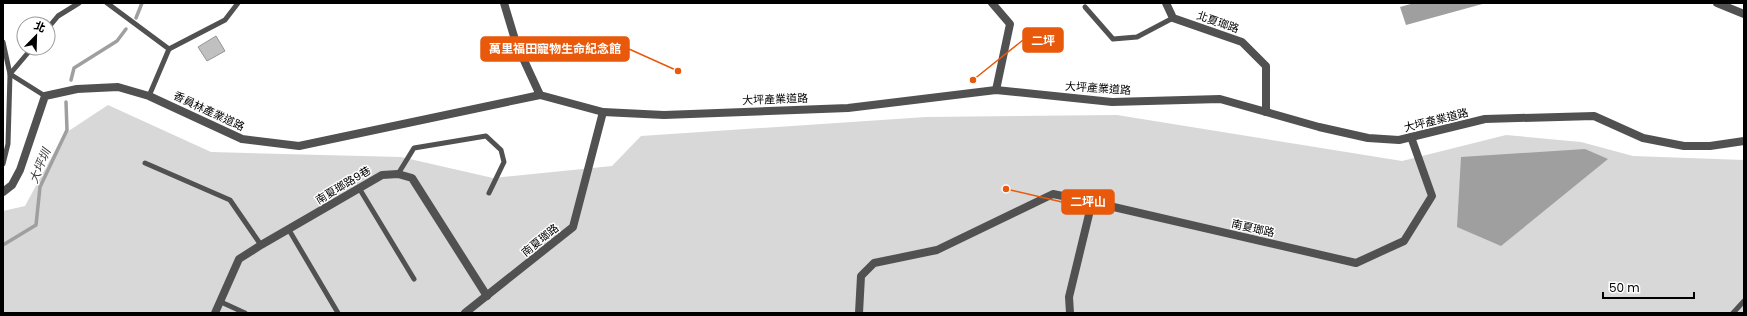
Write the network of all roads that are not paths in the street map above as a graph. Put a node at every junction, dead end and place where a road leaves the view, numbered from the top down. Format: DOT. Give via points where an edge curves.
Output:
graph roads {
  1 [pos="79,3"];
  2 [pos="107,3"];
  3 [pos="238,3"];
  4 [pos="504,3"];
  5 [pos="992,3"];
  6 [pos="1166,3"];
  7 [pos="1717,3"];
  8 [pos="1085,7"];
  9 [pos="1744,14"];
  10 [pos="56,18"];
  11 [pos="1173,18"];
  12 [pos="3,42"];
  13 [pos="169,49"];
  14 [pos="25,56"];
  15 [pos="10,74"];
  16 [pos="996,90"];
  17 [pos="540,95"];
  18 [pos="45,96"];
  19 [pos="150,96"];
  20 [pos="603,112"];
  21 [pos="1266,112"];
  22 [pos="1411,137"];
  23 [pos="1744,141"];
  24 [pos="145,163"];
  25 [pos="3,164"];
  26 [pos="398,174"];
  27 [pos="359,188"];
  28 [pos="3,192"];
  29 [pos="489,193"];
  30 [pos="1092,202"];
  31 [pos="289,230"];
  32 [pos="261,245"];
  33 [pos="414,279"];
  34 [pos="487,296"];
  35 [pos="1744,301"];
  36 [pos="221,302"];
  37 [pos="216,313"];
  38 [pos="245,313"];
  39 [pos="338,313"];
  40 [pos="465,313"];
  41 [pos="859,313"];
  42 [pos="1070,313"];
  43 [pos="1733,313"];
  1 -- 10 [label="lane"];
  2 -- 13 [label="lane"];
  3 -- 13 [label="lane" via="225,20"];
  4 -- 17 [label="street" via="516,43"];
  5 -- 16 [label="street" via="1010,24"];
  6 -- 11 [label="street"];
  7 -- 9 [label="street"];
  8 -- 11 [label="lane" via="1113,39 1137,37"];
  11 -- 21 [label="street, 北夏瑯路" via="1242,42 1266,66"];
  12 -- 15 [label="lane"];
  13 -- 19 [label="lane"];
  14 -- 15 [label="lane"];
  15 -- 18 [label="lane"];
  15 -- 25 [label="lane" via="8,144"];
  16 -- 20 [label="street, 大坪產業道路" via="848,108 664,115"];
  16 -- 21 [label="street, 大坪產業道路" via="1112,102 1220,99"];
  17 -- 19 [label="street, 香員林產業道路" via="299,146 242,139"];
  17 -- 20 [label="street, 大坪產業道路"];
  18 -- 19 [label="street, 香員林產業道路" via="77,89 118,87"];
  18 -- 28 [label="street" via="20,170 12,185"];
  20 -- 34 [label="street, 南夏瑯路" via="573,228"];
  21 -- 22 [label="street, 大坪產業道路" via="1368,138 1399,140"];
  22 -- 23 [label="street, 大坪產業道路" via="1485,119 1594,116 1643,138 1684,146 1710,146"];
  22 -- 30 [label="street, 南夏瑯路" via="1432,196 1404,241 1356,263"];
  24 -- 32 [label="lane" via="230,200"];
  26 -- 27 [label="street, 南夏瑯路9巷" via="382,175"];
  26 -- 29 [label="lane" via="414,148 486,136 501,150 504,162"];
  26 -- 34 [label="street" via="412,178"];
  27 -- 31 [label="street, 南夏瑯路9巷"];
  27 -- 33 [label="lane"];
  30 -- 41 [label="street" via="1053,194 938,250 874,263 861,276"];
  30 -- 42 [label="street" via="1070,297"];
  31 -- 32 [label="street, 南夏瑯路9巷"];
  31 -- 39 [label="lane"];
  32 -- 36 [label="street, 南夏瑯路9巷" via="239,259"];
  34 -- 40 [label="street, 南夏瑯路"];
  35 -- 43 [label="lane"];
  36 -- 37 [label="street, 南夏瑯路9巷"];
  36 -- 38 [label="lane"];
}
